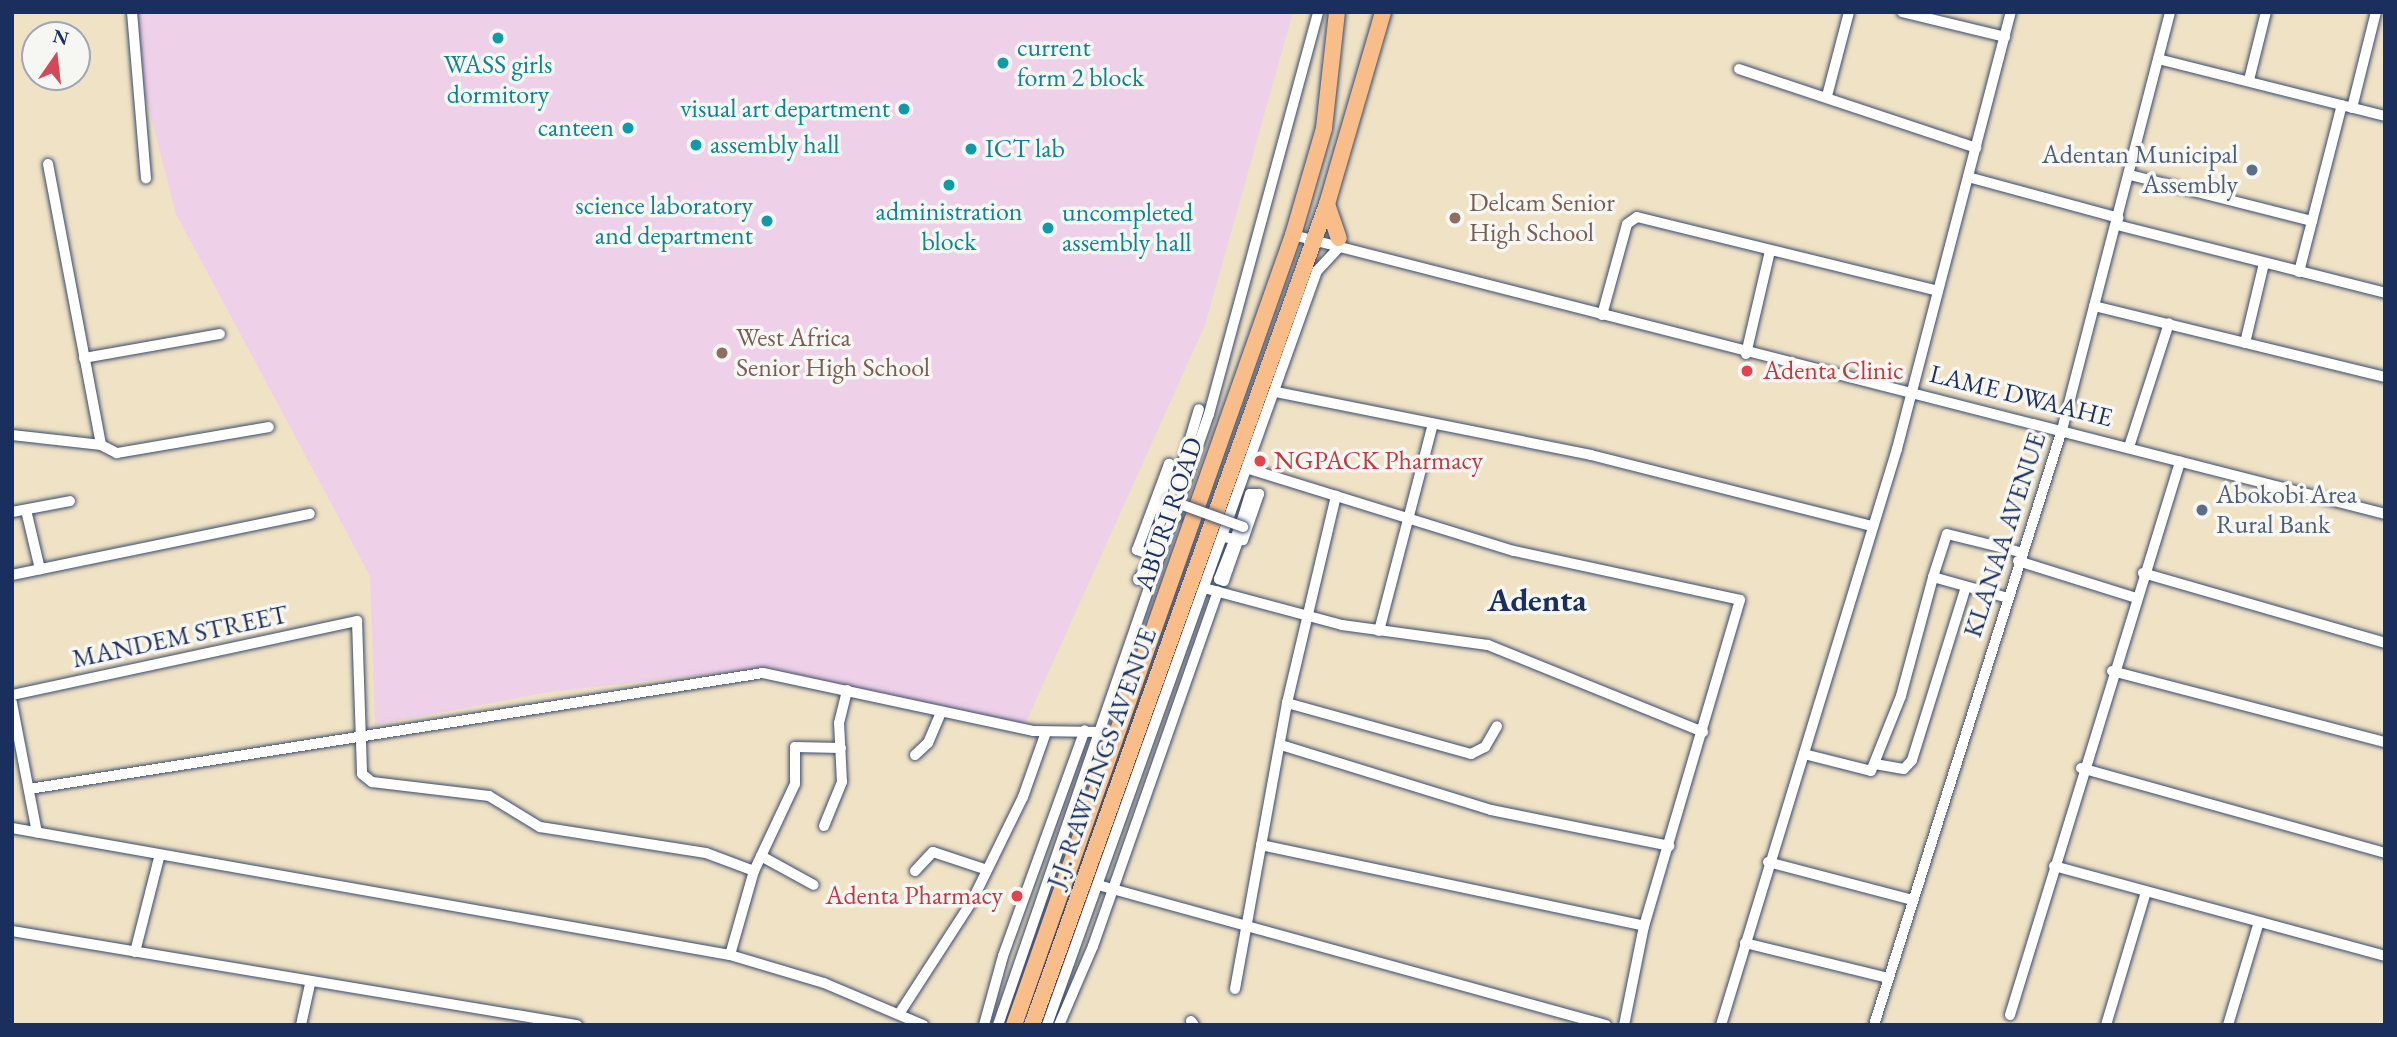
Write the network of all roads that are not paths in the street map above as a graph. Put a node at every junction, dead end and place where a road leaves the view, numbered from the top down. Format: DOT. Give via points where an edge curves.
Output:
graph roads {
  1 [pos="132,12"];
  2 [pos="1318,12"];
  3 [pos="1337,12"];
  4 [pos="1383,12"];
  5 [pos="1849,12"];
  6 [pos="1902,12"];
  7 [pos="2011,12"];
  8 [pos="2170,12"];
  9 [pos="2266,12"];
  10 [pos="2376,12"];
  11 [pos="2005,37"];
  12 [pos="2158,59"];
  13 [pos="1739,69"];
  14 [pos="2249,80"];
  15 [pos="1827,96"];
  16 [pos="2347,106"];
  17 [pos="2385,116"];
  18 [pos="1976,148"];
  19 [pos="48,164"];
  20 [pos="2130,175"];
  21 [pos="1968,177"];
  22 [pos="146,178"];
  23 [pos="1326,204"];
  24 [pos="2118,221"];
  25 [pos="2312,221"];
  26 [pos="1294,230"];
  27 [pos="1315,236"];
  28 [pos="1339,243"];
  29 [pos="1770,251"];
  30 [pos="2264,263"];
  31 [pos="2299,272"];
  32 [pos="1938,291"];
  33 [pos="2385,293"];
  34 [pos="2094,306"];
  35 [pos="1602,315"];
  36 [pos="2169,323"];
  37 [pos="220,334"];
  38 [pos="2245,343"];
  39 [pos="1746,354"];
  40 [pos="84,358"];
  41 [pos="2384,374"];
  42 [pos="1276,392"];
  43 [pos="1913,393"];
  44 [pos="1199,409"];
  45 [pos="1433,424"];
  46 [pos="269,427"];
  47 [pos="1255,427"];
  48 [pos="2062,430"];
  49 [pos="12,435"];
  50 [pos="101,444"];
  51 [pos="2129,447"];
  52 [pos="2180,462"];
  53 [pos="1248,468"];
  54 [pos="1336,496"];
  55 [pos="70,501"];
  56 [pos="26,510"];
  57 [pos="12,512"];
  58 [pos="310,514"];
  59 [pos="2385,514"];
  60 [pos="1172,516"];
  61 [pos="1408,520"];
  62 [pos="1871,526"];
  63 [pos="1223,537"];
  64 [pos="2019,556"];
  65 [pos="40,569"];
  66 [pos="2143,573"];
  67 [pos="12,575"];
  68 [pos="1933,577"];
  69 [pos="1138,580"];
  70 [pos="1966,587"];
  71 [pos="1205,588"];
  72 [pos="1218,591"];
  73 [pos="2008,598"];
  74 [pos="2136,598"];
  75 [pos="1307,615"];
  76 [pos="1184,624"];
  77 [pos="1379,631"];
  78 [pos="2385,643"];
  79 [pos="2112,671"];
  80 [pos="847,690"];
  81 [pos="12,695"];
  82 [pos="1287,703"];
  83 [pos="12,704"];
  84 [pos="941,712"];
  85 [pos="1115,716"];
  86 [pos="1497,726"];
  87 [pos="1084,730"];
  88 [pos="1046,732"];
  89 [pos="1101,732"];
  90 [pos="1703,732"];
  91 [pos="360,737"];
  92 [pos="2385,742"];
  93 [pos="1281,745"];
  94 [pos="841,748"];
  95 [pos="1804,754"];
  96 [pos="915,755"];
  97 [pos="1875,764"];
  98 [pos="2081,768"];
  99 [pos="29,789"];
  100 [pos="824,826"];
  101 [pos="12,828"];
  102 [pos="37,833"];
  103 [pos="1261,845"];
  104 [pos="1669,846"];
  105 [pos="1103,850"];
  106 [pos="2385,853"];
  107 [pos="761,856"];
  108 [pos="159,858"];
  109 [pos="1768,862"];
  110 [pos="2054,866"];
  111 [pos="984,869"];
  112 [pos="754,871"];
  113 [pos="915,871"];
  114 [pos="1098,884"];
  115 [pos="814,885"];
  116 [pos="1110,888"];
  117 [pos="2146,892"];
  118 [pos="1913,900"];
  119 [pos="1246,923"];
  120 [pos="2258,925"];
  121 [pos="1644,926"];
  122 [pos="12,931"];
  123 [pos="1745,943"];
  124 [pos="135,953"];
  125 [pos="730,956"];
  126 [pos="2385,956"];
  127 [pos="1889,978"];
  128 [pos="310,984"];
  129 [pos="1235,989"];
  130 [pos="1557,1012"];
  131 [pos="899,1014"];
  132 [pos="2010,1015"];
  133 [pos="301,1025"];
  134 [pos="577,1025"];
  135 [pos="923,1025"];
  136 [pos="984,1025"];
  137 [pos="998,1025"];
  138 [pos="1014,1025"];
  139 [pos="1032,1025"];
  140 [pos="1047,1025"];
  141 [pos="1059,1025"];
  142 [pos="1554,1025"];
  143 [pos="1606,1025"];
  144 [pos="1624,1025"];
  145 [pos="1721,1025"];
  146 [pos="1874,1025"];
  147 [pos="2106,1025"];
  148 [pos="2228,1025"];
  1 -- 22 [label="street"];
  2 -- 60 [label="street"];
  3 -- 26 [label="highway, ABURI ROAD" via="1324,128"];
  4 -- 23 [label="highway, J.J. RAWLINGS AVENUE"];
  5 -- 15 [label="street"];
  6 -- 11 [label="street"];
  7 -- 11 [label="street"];
  8 -- 12 [label="street, KLANAA AVENUE"];
  9 -- 14 [label="street"];
  10 -- 16 [label="street"];
  11 -- 18 [label="street"];
  12 -- 14 [label="street"];
  12 -- 20 [label="street, KLANAA AVENUE"];
  13 -- 15 [label="street"];
  14 -- 16 [label="street"];
  15 -- 18 [label="street"];
  16 -- 17 [label="street"];
  16 -- 25 [label="street"];
  18 -- 21 [label="street"];
  19 -- 40 [label="street"];
  20 -- 24 [label="street, KLANAA AVENUE"];
  20 -- 25 [label="street"];
  21 -- 24 [label="street"];
  21 -- 32 [label="street"];
  23 -- 27 [label="highway, J.J. RAWLINGS AVENUE"];
  23 -- 28 [label="highway"];
  24 -- 30 [label="street"];
  24 -- 34 [label="street, KLANAA AVENUE"];
  25 -- 31 [label="street"];
  26 -- 27 [label="street, LAME DWAAHE"];
  26 -- 85 [label="highway, ABURI ROAD"];
  27 -- 28 [label="street, LAME DWAAHE"];
  27 -- 47 [label="highway, J.J. RAWLINGS AVENUE"];
  28 -- 35 [label="street, LAME DWAAHE"];
  28 -- 42 [label="street" via="1317,271"];
  29 -- 32 [label="street"];
  29 -- 35 [label="street" via="1637,217 1628,224"];
  29 -- 39 [label="street"];
  30 -- 31 [label="street"];
  30 -- 38 [label="street"];
  31 -- 33 [label="street"];
  32 -- 43 [label="street"];
  34 -- 36 [label="street"];
  34 -- 48 [label="street, KLANAA AVENUE"];
  35 -- 39 [label="street, LAME DWAAHE"];
  36 -- 38 [label="street"];
  36 -- 51 [label="street"];
  37 -- 40 [label="street"];
  38 -- 41 [label="street"];
  39 -- 43 [label="street, LAME DWAAHE"];
  40 -- 50 [label="street"];
  42 -- 45 [label="street"];
  42 -- 47 [label="street"];
  43 -- 48 [label="street, LAME DWAAHE"];
  43 -- 62 [label="street"];
  44 -- 60 [label="street"];
  45 -- 61 [label="street"];
  45 -- 62 [label="street" via="1604,457"];
  46 -- 50 [label="street" via="117,453"];
  47 -- 53 [label="street"];
  47 -- 76 [label="highway, J.J. RAWLINGS AVENUE"];
  48 -- 51 [label="street, LAME DWAAHE"];
  48 -- 64 [label="street, KLANAA AVENUE"];
  49 -- 50 [label="street"];
  51 -- 52 [label="street, LAME DWAAHE"];
  52 -- 59 [label="street, LAME DWAAHE"];
  52 -- 66 [label="street"];
  53 -- 54 [label="street"];
  53 -- 63 [label="street"];
  54 -- 61 [label="street"];
  54 -- 75 [label="street"];
  55 -- 56 [label="street"];
  56 -- 57 [label="street"];
  56 -- 65 [label="street"];
  58 -- 65 [label="street"];
  60 -- 63 [label="street, bridge" via="1158,510 1169,464 1137,550 1148,554 1161,522 1165,511 1169,500 1243,527 1240,537 1236,548 1224,580 1219,579 1228,555 1233,543 1238,531 1242,521 1250,494 1259,494 1243,540 1233,538"];
  60 -- 69 [label="street"];
  60 -- 85 [label="street"];
  61 -- 77 [label="street"];
  61 -- 90 [label="street" via="1514,551 1738,598 1740,610"];
  62 -- 95 [label="street"];
  63 -- 71 [label="street"];
  64 -- 68 [label="street" via="1947,534"];
  64 -- 73 [label="street, KLANAA AVENUE"];
  64 -- 74 [label="street"];
  65 -- 67 [label="street"];
  66 -- 74 [label="street"];
  66 -- 78 [label="street"];
  68 -- 70 [label="street"];
  68 -- 97 [label="street" via="1901,696"];
  70 -- 73 [label="street"];
  70 -- 97 [label="street" via="1912,760 1904,769"];
  71 -- 72 [label="street"];
  71 -- 76 [label="street"];
  72 -- 75 [label="street"];
  72 -- 116 [label="street"];
  73 -- 118 [label="street, KLANAA AVENUE"];
  74 -- 79 [label="street"];
  75 -- 77 [label="street"];
  75 -- 82 [label="street"];
  76 -- 105 [label="highway, J.J. RAWLINGS AVENUE"];
  77 -- 90 [label="street" via="1488,645"];
  79 -- 92 [label="street"];
  79 -- 98 [label="street"];
  80 -- 84 [label="street"];
  80 -- 91 [label="street" via="763,673"];
  80 -- 94 [label="street"];
  81 -- 91 [label="street, MANDEM STREET" via="357,621"];
  82 -- 86 [label="street" via="1471,754 1485,747"];
  82 -- 93 [label="street"];
  83 -- 99 [label="street"];
  84 -- 88 [label="street"];
  84 -- 96 [label="street" via="928,743"];
  85 -- 89 [label="street"];
  85 -- 138 [label="highway, ABURI ROAD"];
  87 -- 88 [label="street"];
  87 -- 89 [label="street"];
  87 -- 136 [label="street" via="1003,956"];
  88 -- 111 [label="street" via="1023,797"];
  89 -- 137 [label="street"];
  90 -- 104 [label="street"];
  91 -- 99 [label="street"];
  91 -- 112 [label="street" via="362,774 372,782 489,796 540,827 706,853"];
  93 -- 103 [label="street"];
  93 -- 104 [label="street" via="1491,810"];
  94 -- 100 [label="street" via="842,782"];
  94 -- 107 [label="street" via="795,747 795,784"];
  95 -- 97 [label="street" via="1867,772"];
  95 -- 109 [label="street"];
  98 -- 106 [label="street"];
  98 -- 110 [label="street"];
  99 -- 102 [label="street"];
  101 -- 102 [label="street"];
  102 -- 108 [label="street"];
  103 -- 119 [label="street"];
  103 -- 121 [label="street"];
  104 -- 121 [label="street"];
  105 -- 114 [label="street"];
  105 -- 139 [label="highway, J.J. RAWLINGS AVENUE"];
  107 -- 112 [label="street"];
  107 -- 115 [label="street"];
  108 -- 124 [label="street"];
  108 -- 125 [label="street"];
  109 -- 118 [label="street"];
  109 -- 123 [label="street"];
  110 -- 117 [label="street"];
  110 -- 132 [label="street"];
  111 -- 113 [label="street" via="933,852"];
  111 -- 131 [label="street" via="972,901"];
  112 -- 125 [label="street"];
  114 -- 116 [label="street"];
  114 -- 140 [label="street"];
  116 -- 119 [label="street"];
  116 -- 141 [label="street"];
  117 -- 120 [label="street"];
  117 -- 147 [label="street"];
  118 -- 127 [label="street, KLANAA AVENUE"];
  119 -- 129 [label="street"];
  119 -- 130 [label="street"];
  120 -- 126 [label="street"];
  120 -- 148 [label="street"];
  121 -- 144 [label="street"];
  122 -- 124 [label="street"];
  123 -- 127 [label="street"];
  123 -- 145 [label="street"];
  124 -- 128 [label="street"];
  125 -- 131 [label="street" via="824,983"];
  127 -- 146 [label="street, KLANAA AVENUE"];
  128 -- 133 [label="street"];
  128 -- 134 [label="street"];
  130 -- 142 [label="street"];
  130 -- 143 [label="street"];
  131 -- 135 [label="street"];
}
